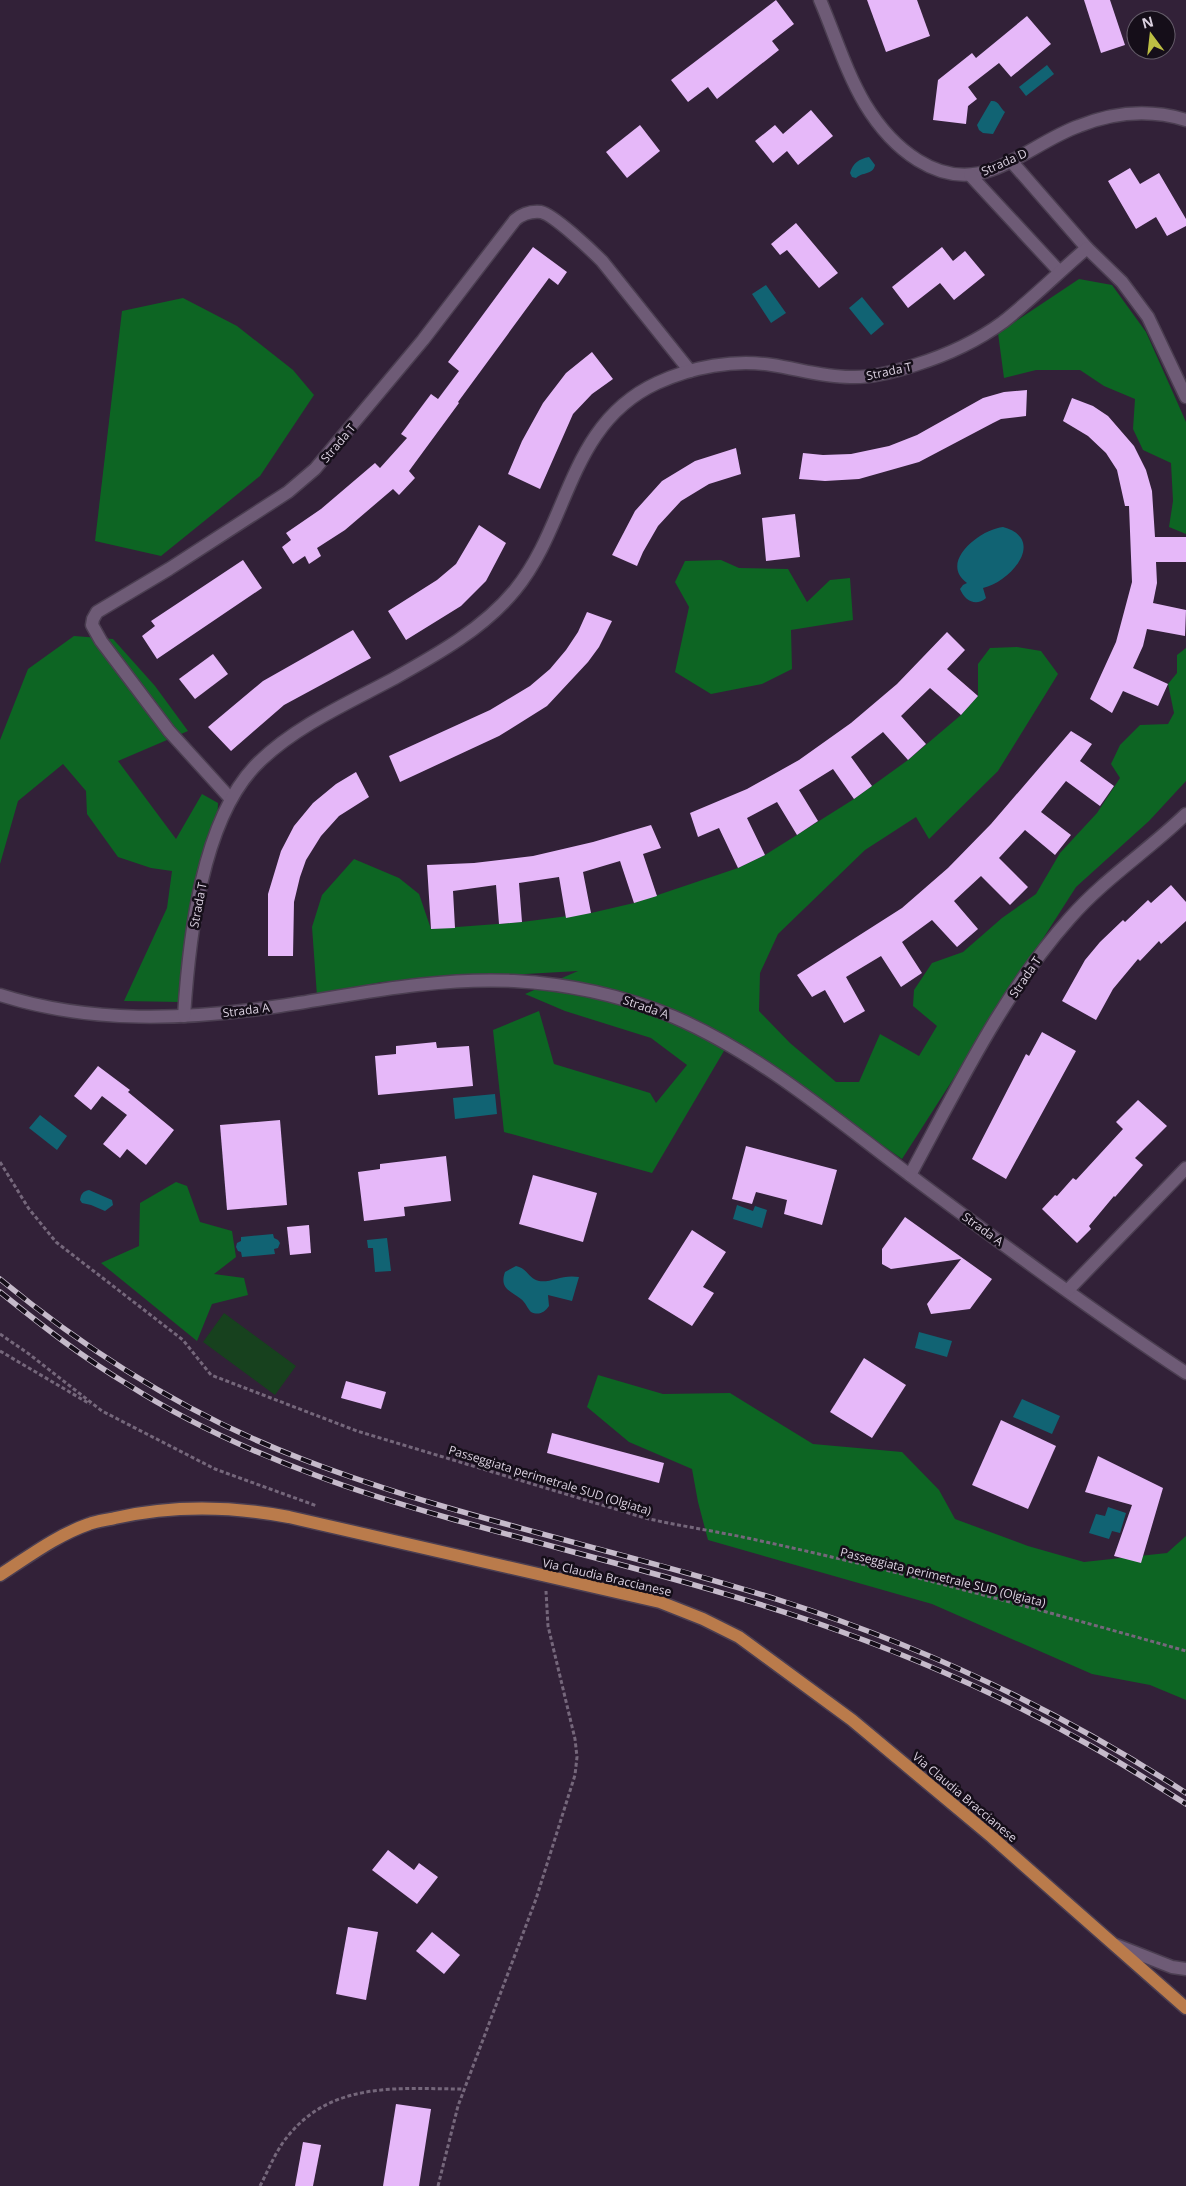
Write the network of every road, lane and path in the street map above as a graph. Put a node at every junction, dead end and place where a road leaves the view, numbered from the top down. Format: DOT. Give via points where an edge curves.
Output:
graph roads {
  1 [pos="820,0"];
  2 [pos="1186,120"];
  3 [pos="1011,161"];
  4 [pos="970,176"];
  5 [pos="1087,248"];
  6 [pos="1060,271"];
  7 [pos="690,371"];
  8 [pos="1186,397"];
  9 [pos="230,798"];
  10 [pos="1186,814"];
  11 [pos="0,995"];
  12 [pos="184,1016"];
  13 [pos="0,1162"];
  14 [pos="1186,1168"];
  15 [pos="910,1175"];
  16 [pos="1068,1290"];
  17 [pos="0,1334"];
  18 [pos="0,1351"];
  19 [pos="1186,1373"];
  20 [pos="102,1410"];
  21 [pos="326,1509"];
  22 [pos="0,1575"];
  23 [pos="546,1576"];
  24 [pos="1186,1651"];
  25 [pos="1113,1944"];
  26 [pos="1186,1969"];
  27 [pos="1186,2008"];
  28 [pos="464,2089"];
  29 [pos="260,2186"];
  30 [pos="438,2186"];
  1 -- 4 [label="street, Strada D" via="857,90 882,128 900,147 929,168"];
  2 -- 3 [label="street, Strada D" via="1142,112 1103,118 1077,126"];
  3 -- 4 [label="street, Strada D"];
  3 -- 5 [label="street"];
  4 -- 6 [label="street"];
  5 -- 6 [label="street, Strada T"];
  5 -- 8 [label="street" via="1122,282 1148,317"];
  6 -- 7 [label="street, Strada T" via="989,331 955,351 907,368 849,377 751,363"];
  7 -- 9 [label="street, Strada T" via="640,391 598,430 577,465 539,555 528,574 499,607 427,659 292,736 257,763"];
  7 -- 9 [label="street, Strada T" via="608,268 586,246 543,213 528,213 515,220 423,340 315,469 288,492 104,607 93,619 95,633 163,723"];
  9 -- 12 [label="street, Strada T" via="206,868 194,921 187,963"];
  10 -- 15 [label="street, Strada T" via="1092,896 1045,948 984,1039"];
  11 -- 12 [label="street, Strada A" via="42,1006 101,1015"];
  12 -- 15 [label="street, Strada A" via="456,981 529,982 595,992 652,1009 723,1042 783,1080"];
  13 -- 24 [label="path, Passeggiata perimetrale SUD (Olgiata)" via="29,1209 56,1242 183,1340 211,1375 357,1431 645,1518 759,1540 934,1582"];
  14 -- 16 [label="street"];
  15 -- 16 [label="street, Strada A"];
  16 -- 19 [label="street, Strada A"];
  17 -- 20 [label="path"];
  18 -- 20 [label="path"];
  20 -- 21 [label="path" via="215,1469"];
  22 -- 23 [label="main road, Via Claudia Braccianese" via="47,1544 89,1524 133,1514 217,1508 289,1517"];
  23 -- 25 [label="main road, Via Claudia Braccianese" via="660,1602 739,1637 852,1720"];
  23 -- 28 [label="path" via="548,1626 575,1739 576,1775 536,1899"];
  25 -- 26 [label="street" via="1172,1967"];
  25 -- 27 [label="main road, Via Claudia Braccianese"];
  28 -- 29 [label="path" via="382,2089 358,2092 335,2100 289,2134"];
  28 -- 30 [label="path"];
}
